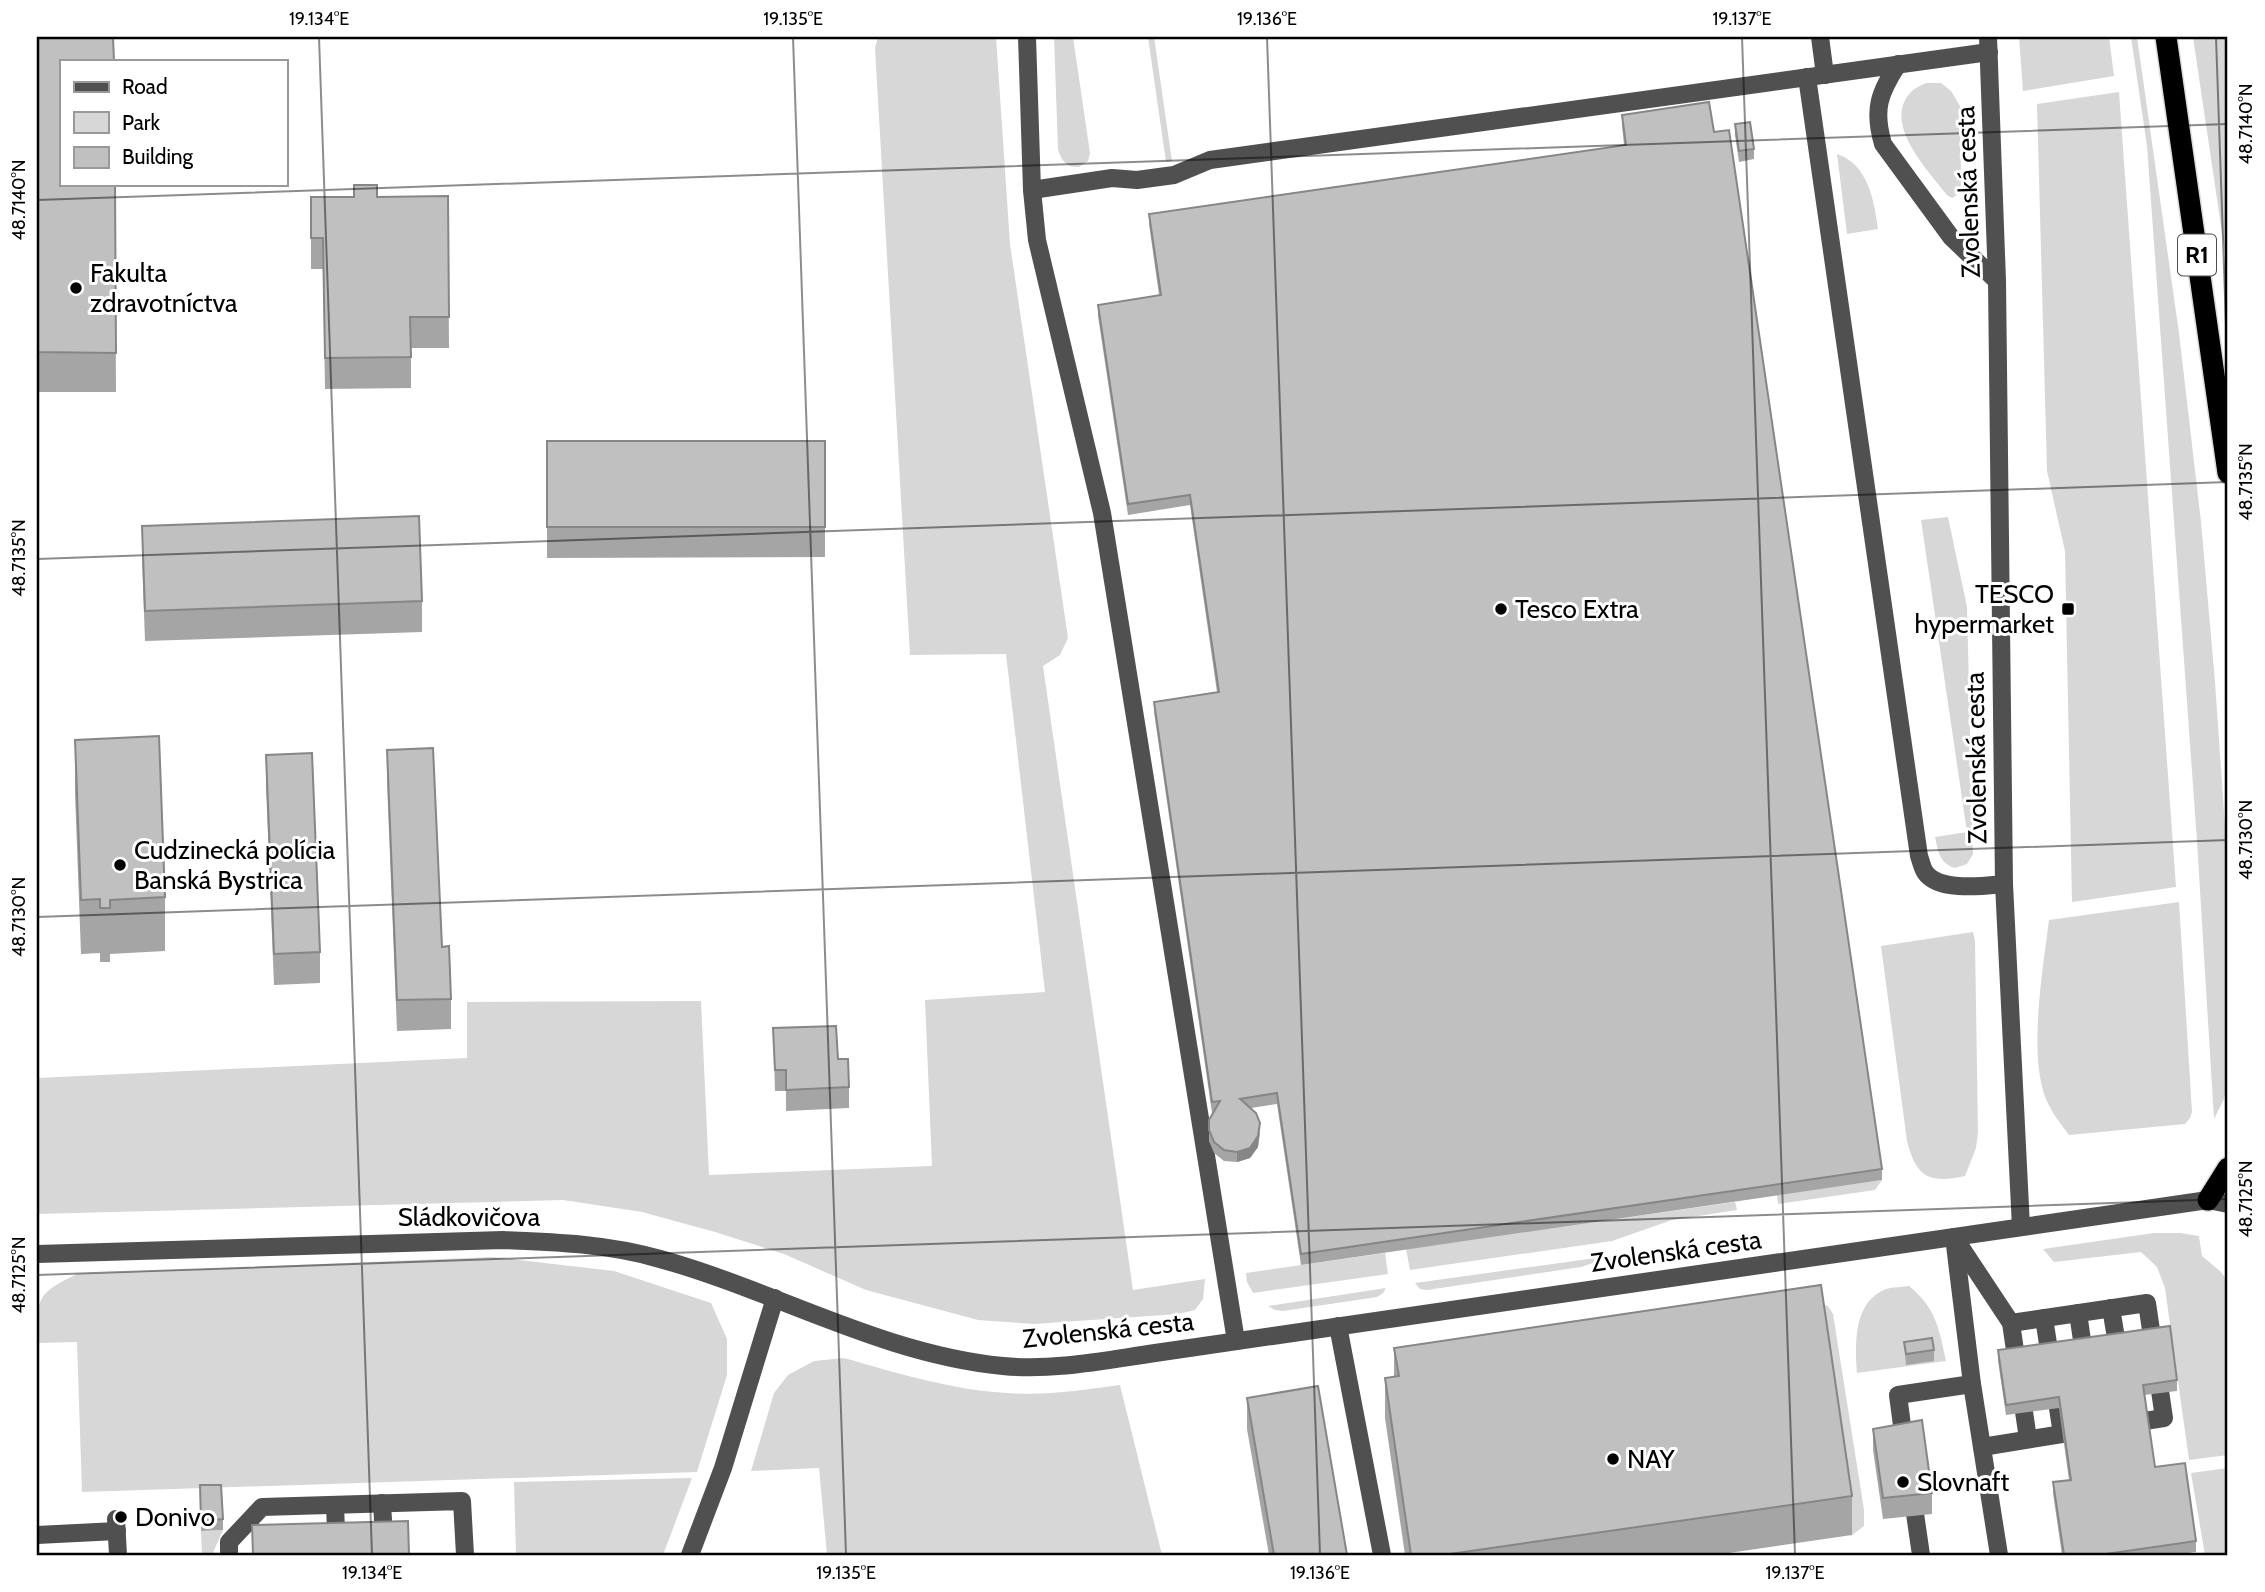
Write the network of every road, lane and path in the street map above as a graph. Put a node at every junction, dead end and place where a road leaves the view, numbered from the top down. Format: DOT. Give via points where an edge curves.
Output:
graph roads {
  1 [pos="1027,37"];
  2 [pos="1820,37"];
  3 [pos="2166,37"];
  4 [pos="1989,45"];
  5 [pos="1898,64"];
  6 [pos="1816,76"];
  7 [pos="1032,190"];
  8 [pos="1997,281"];
  9 [pos="2228,474"];
  10 [pos="2004,884"];
  11 [pos="2228,1168"];
  12 [pos="2218,1202"];
  13 [pos="2021,1227"];
  14 [pos="1954,1237"];
  15 [pos="37,1254"];
  16 [pos="775,1298"];
  17 [pos="2111,1308"];
  18 [pos="2078,1313"];
  19 [pos="2044,1318"];
  20 [pos="2011,1323"];
  21 [pos="1338,1326"];
  22 [pos="885,1341"];
  23 [pos="1236,1341"];
  24 [pos="2121,1372"];
  25 [pos="2087,1377"];
  26 [pos="1972,1384"];
  27 [pos="2062,1434"];
  28 [pos="2028,1439"];
  29 [pos="1982,1447"];
  30 [pos="382,1503"];
  31 [pos="335,1505"];
  32 [pos="37,1535"];
  33 [pos="118,1555"];
  34 [pos="229,1555"];
  35 [pos="337,1555"];
  36 [pos="384,1555"];
  37 [pos="465,1555"];
  38 [pos="690,1555"];
  39 [pos="1382,1555"];
  40 [pos="1920,1555"];
  41 [pos="2000,1555"];
  1 -- 7 [label="street"];
  2 -- 6 [label="street"];
  3 -- 9 [label="highway, R1"];
  4 -- 5 [label="street"];
  4 -- 8 [label="street, Zvolenská cesta"];
  5 -- 6 [label="street"];
  5 -- 8 [label="street" via="1884,85 1878,107 1877,126 1883,144 1951,237"];
  6 -- 7 [label="street" via="1210,160 1174,175 1112,178"];
  6 -- 10 [label="street" via="1919,856 1925,873 1942,883 1967,887"];
  7 -- 23 [label="street" via="1037,240 1102,513"];
  8 -- 10 [label="street, Zvolenská cesta"];
  10 -- 13 [label="street, Zvolenská cesta"];
  11 -- 12 [label="highway"];
  12 -- 13 [label="street, Zvolenská cesta"];
  13 -- 14 [label="street, Zvolenská cesta"];
  14 -- 20 [label="street"];
  14 -- 21 [label="street, Zvolenská cesta"];
  14 -- 26 [label="street"];
  15 -- 16 [label="street, Sládkovičova" via="540,1241 617,1249 660,1259"];
  16 -- 22 [label="street, Sládkovičova"];
  16 -- 38 [label="street" via="723,1468"];
  17 -- 18 [label="street"];
  17 -- 24 [label="street"];
  17 -- 27 [label="street" via="2147,1303 2164,1418 2094,1422"];
  18 -- 19 [label="street"];
  18 -- 25 [label="street"];
  19 -- 20 [label="street"];
  19 -- 27 [label="street"];
  20 -- 28 [label="street"];
  21 -- 23 [label="street, Zvolenská cesta"];
  21 -- 39 [label="street"];
  22 -- 23 [label="street, Zvolenská cesta" via="1004,1366 1041,1366"];
  26 -- 29 [label="street"];
  26 -- 40 [label="street" via="1898,1395"];
  27 -- 28 [label="street"];
  28 -- 29 [label="street"];
  29 -- 41 [label="street"];
  30 -- 31 [label="street"];
  30 -- 36 [label="street"];
  30 -- 37 [label="street" via="462,1501"];
  31 -- 34 [label="street" via="262,1507 229,1542"];
  31 -- 35 [label="street"];
  32 -- 33 [label="street" via="116,1525"];
}
